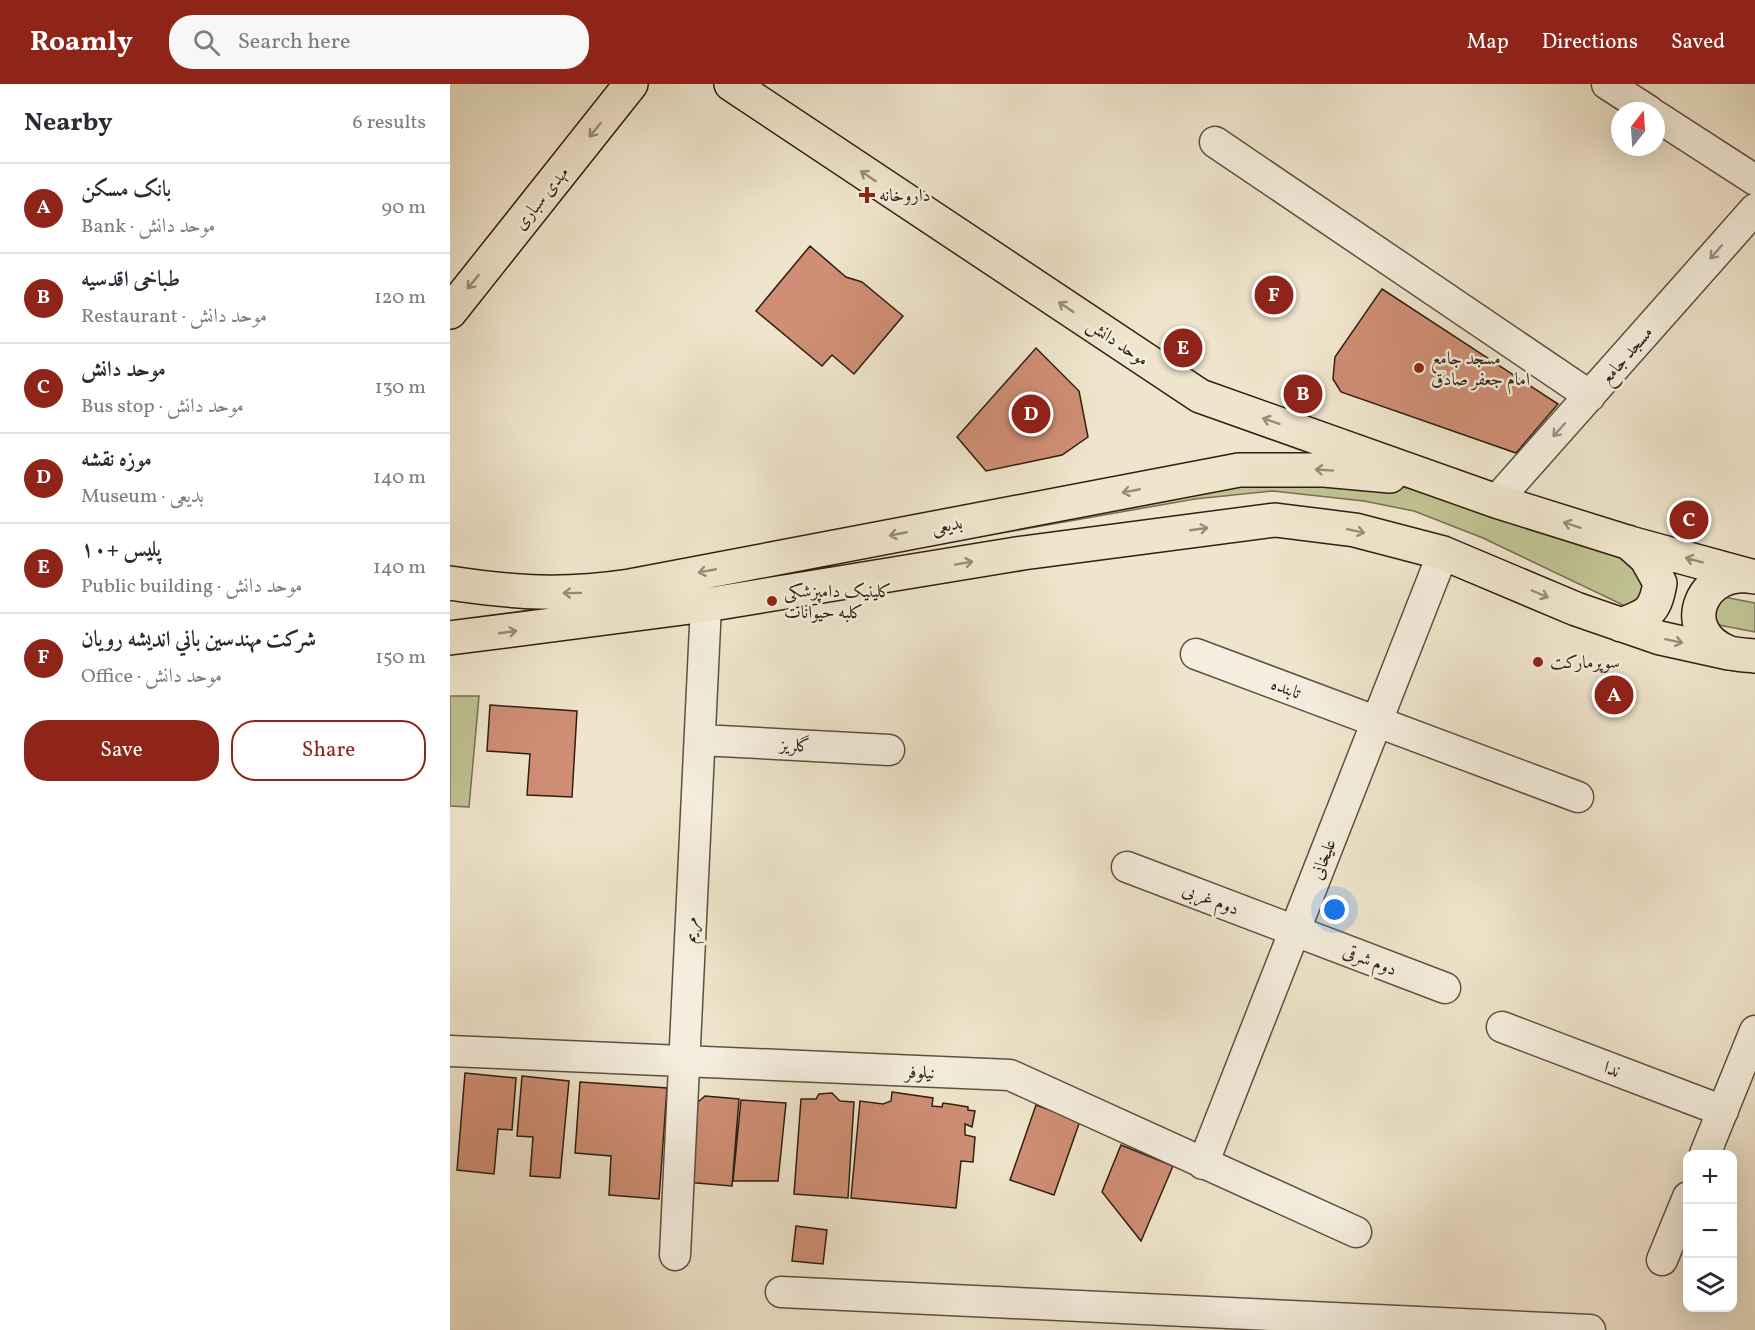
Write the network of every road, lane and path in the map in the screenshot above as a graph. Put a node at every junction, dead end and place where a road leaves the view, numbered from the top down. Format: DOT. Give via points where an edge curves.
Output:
graph roads {
  1 [pos="631,84"];
  2 [pos="731,84"];
  3 [pos="1607,84"];
  4 [pos="762,94"];
  5 [pos="1635,102"];
  6 [pos="1665,122"];
  7 [pos="1215,142"];
  8 [pos="1755,180"];
  9 [pos="1755,209"];
  10 [pos="450,312"];
  11 [pos="1590,396"];
  12 [pos="1445,483"];
  13 [pos="1496,501"];
  14 [pos="1628,542"];
  15 [pos="1443,553"];
  16 [pos="1753,576"];
  17 [pos="450,583"];
  18 [pos="706,605"];
  19 [pos="1621,625"];
  20 [pos="450,638"];
  21 [pos="1196,654"];
  22 [pos="1742,654"];
  23 [pos="1376,723"];
  24 [pos="700,740"];
  25 [pos="889,750"];
  26 [pos="1578,797"];
  27 [pos="1127,867"];
  28 [pos="1295,932"];
  29 [pos="1445,988"];
  30 [pos="1502,1027"];
  31 [pos="1755,1031"];
  32 [pos="450,1052"];
  33 [pos="683,1063"];
  34 [pos="1723,1111"];
  35 [pos="1707,1150"];
  36 [pos="1203,1164"];
  37 [pos="1685,1204"];
  38 [pos="1356,1232"];
  39 [pos="675,1255"];
  40 [pos="1662,1260"];
  41 [pos="781,1292"];
  42 [pos="1590,1330"];
  1 -- 10 [label="main road, مهدی سباری, one-way"];
  2 -- 4 [label="main road, موحد دانش"];
  3 -- 5 [label="street"];
  12 -- 4 [label="main road, موحد دانش, one-way" via="1200,396"];
  6 -- 8 [label="street"];
  7 -- 11 [label="street"];
  9 -- 11 [label="street, مسجد جامع, one-way"];
  11 -- 13 [label="street, مسجد جامع, one-way"];
  12 -- 13 [label="main road, موحد دانش"];
  12 -- 17 [label="main road, بدیعی, one-way" via="1324,470 1239,470 599,590 531,593"];
  14 -- 13 [label="main road, موحد دانش, one-way"];
  16 -- 14 [label="main road, موحد دانش, one-way"];
  14 -- 19 [label="main road" via="1646,558 1660,583 1657,600 1648,614"];
  18 -- 15 [label="main road, one-way" via="1023,553 1275,520 1355,530"];
  15 -- 19 [label="main road, one-way"];
  15 -- 23 [label="street, علیخانی"];
  16 -- 22 [label="main road" via="1724,579 1704,594 1698,604 1699,619 1710,642"];
  20 -- 18 [label="main road, one-way"];
  18 -- 24 [label="street, مریم"];
  19 -- 22 [label="main road, one-way" via="1660,638"];
  21 -- 23 [label="street, تابنده"];
  23 -- 26 [label="street, تابنده"];
  23 -- 28 [label="street, علیخانی"];
  24 -- 25 [label="street, گلریز"];
  24 -- 33 [label="street, مریم"];
  27 -- 28 [label="street, دوم غربی"];
  28 -- 29 [label="street, دوم شرقی"];
  28 -- 36 [label="street, علیخانی"];
  30 -- 34 [label="street, ندا"];
  31 -- 34 [label="street"];
  32 -- 33 [label="street, نیلوفر"];
  33 -- 36 [label="street, نیلوفر" via="1010,1075"];
  33 -- 39 [label="street, مریم"];
  34 -- 35 [label="street"];
  36 -- 38 [label="street, نیلوفر"];
  37 -- 40 [label="street"];
  41 -- 42 [label="street"];
}
